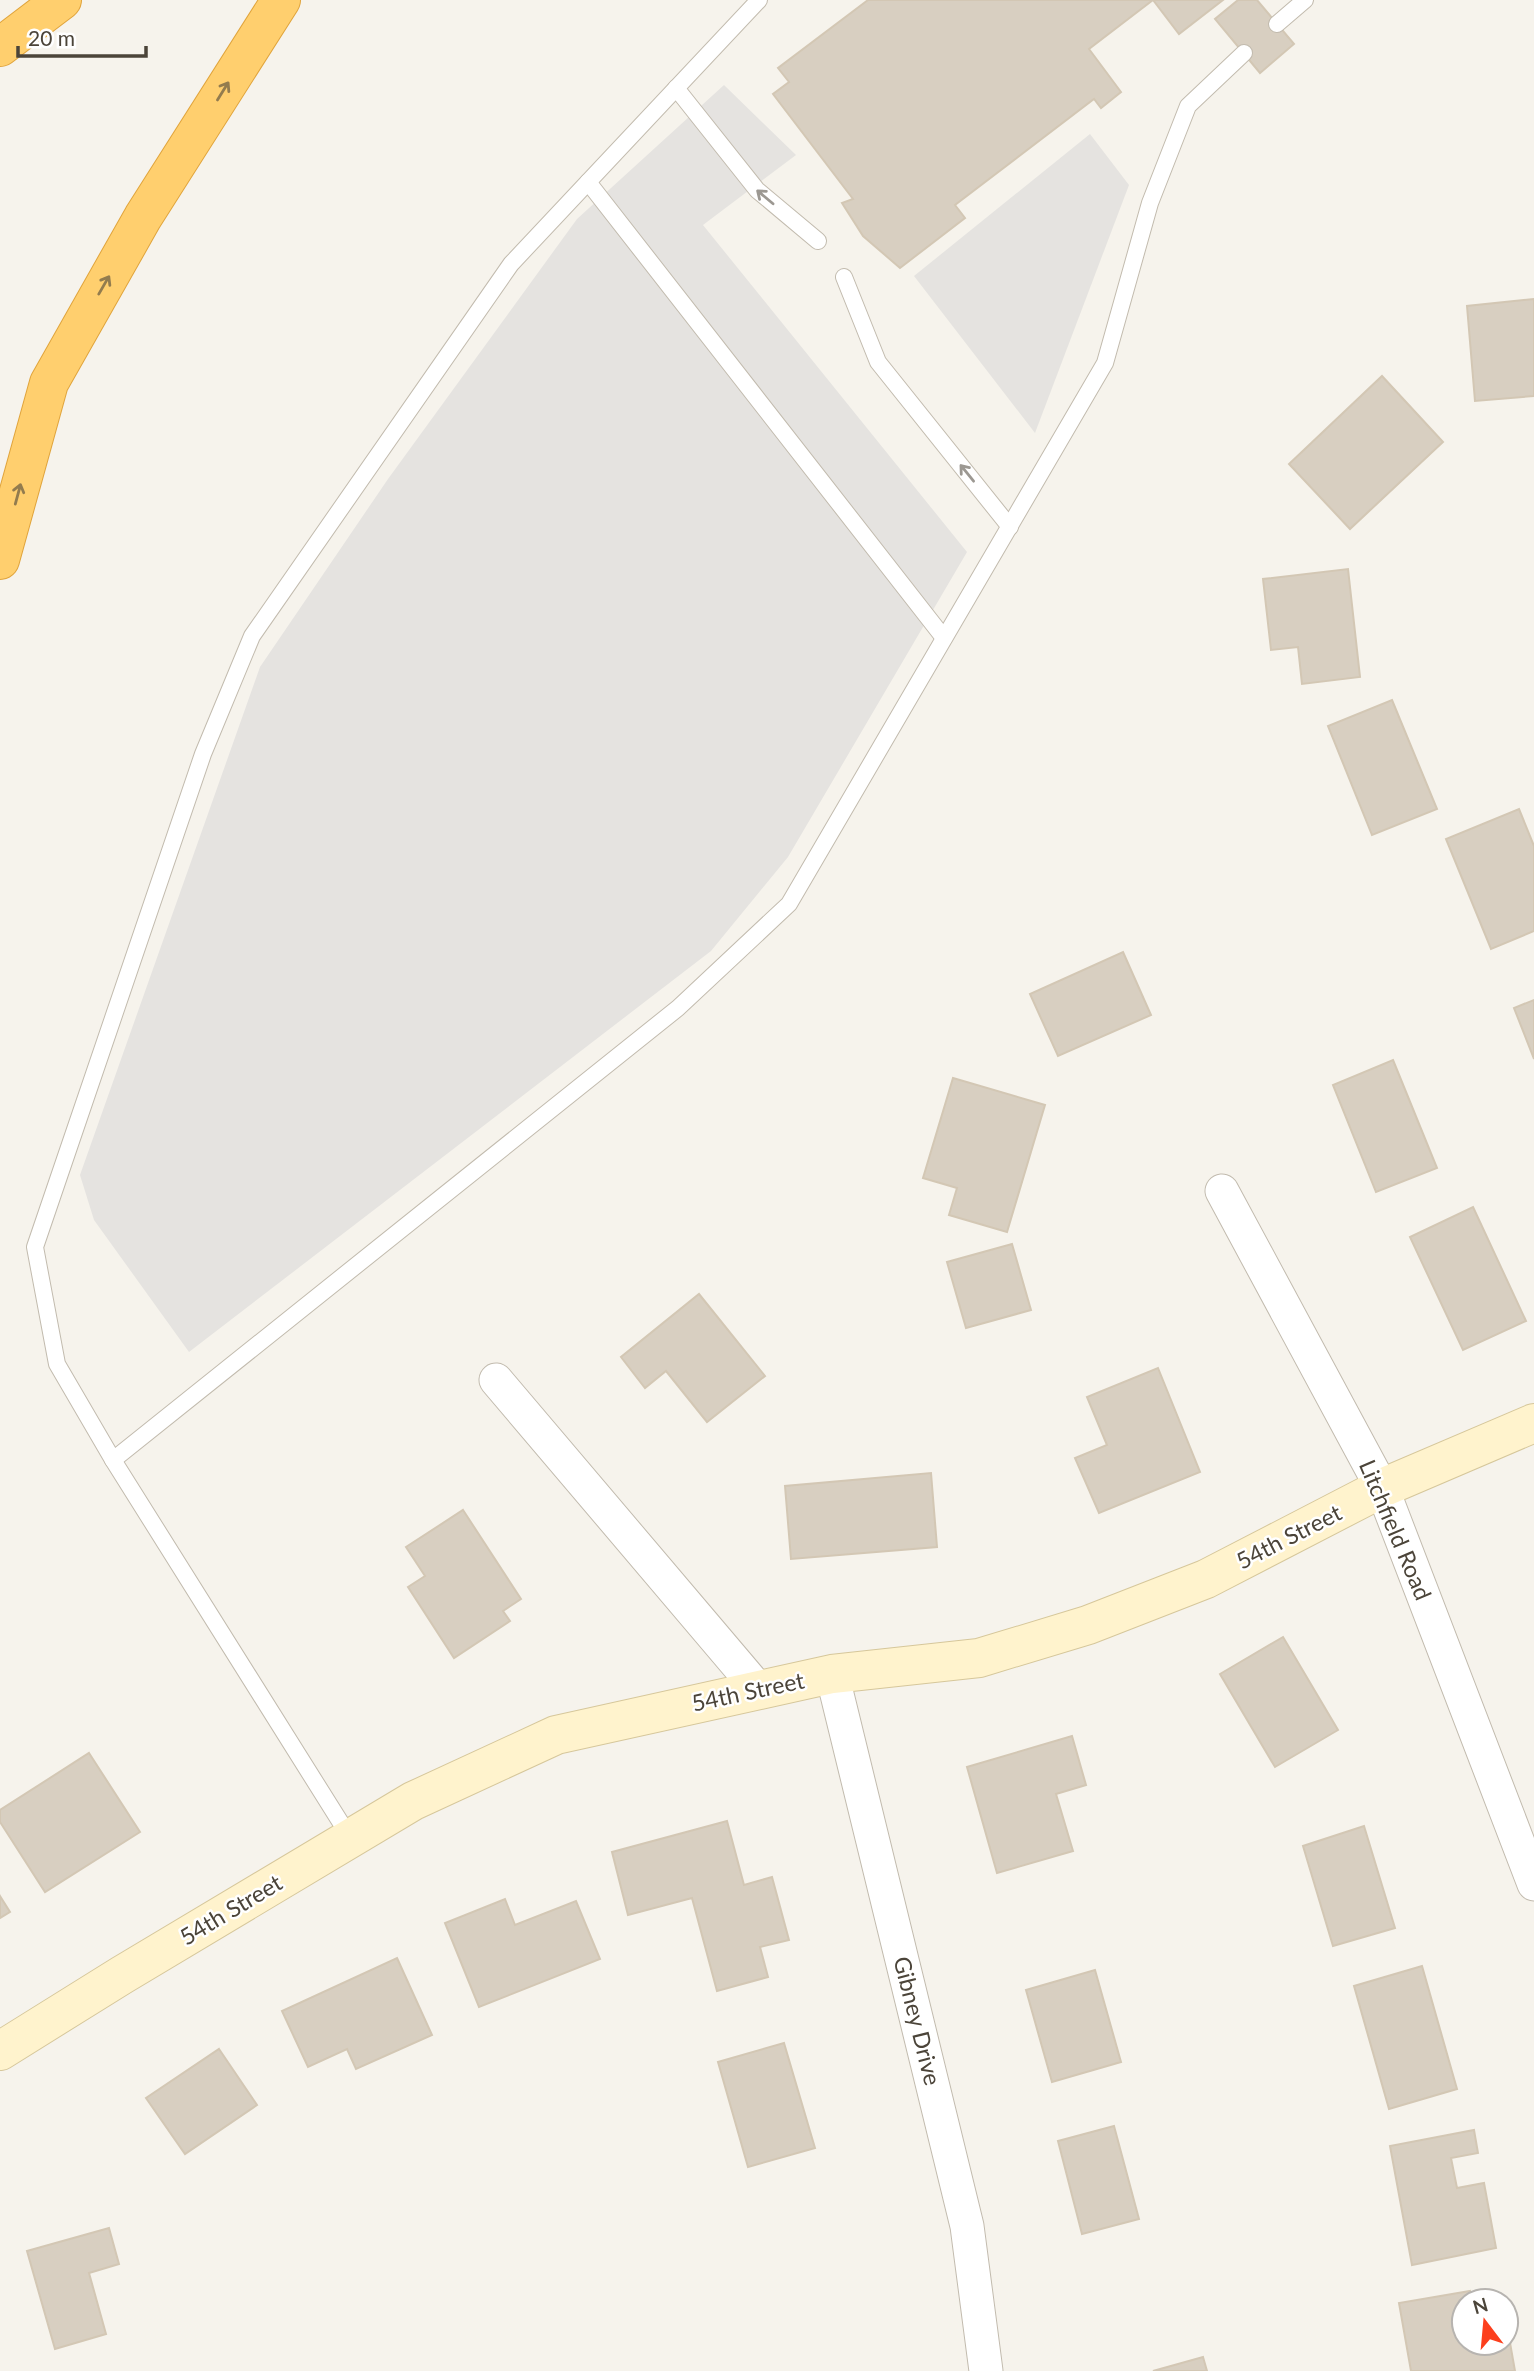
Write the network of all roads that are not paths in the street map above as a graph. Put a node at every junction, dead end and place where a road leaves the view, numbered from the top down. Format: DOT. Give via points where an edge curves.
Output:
graph roads {
  1 [pos="62,0"];
  2 [pos="281,0"];
  3 [pos="759,0"];
  4 [pos="1305,0"];
  5 [pos="1277,24"];
  6 [pos="0,47"];
  7 [pos="1244,53"];
  8 [pos="676,88"];
  9 [pos="588,182"];
  10 [pos="818,240"];
  11 [pos="844,276"];
  12 [pos="1010,527"];
  13 [pos="0,560"];
  14 [pos="944,638"];
  15 [pos="1222,1191"];
  16 [pos="496,1380"];
  17 [pos="1534,1423"];
  18 [pos="113,1460"];
  19 [pos="1382,1488"];
  20 [pos="832,1674"];
  21 [pos="759,1690"];
  22 [pos="351,1839"];
  23 [pos="1534,1884"];
  24 [pos="0,2051"];
  25 [pos="986,2371"];
  1 -- 6 [label="highway"];
  13 -- 2 [label="highway, one-way" via="49,383 143,217"];
  3 -- 8 [label="lane"];
  4 -- 5 [label="lane"];
  7 -- 12 [label="lane" via="1188,106 1150,204 1105,363"];
  8 -- 9 [label="lane"];
  10 -- 8 [label="lane, one-way" via="757,190"];
  9 -- 14 [label="lane"];
  9 -- 18 [label="lane" via="511,264 252,636 203,754 35,1247 57,1364"];
  12 -- 11 [label="lane, one-way" via="878,362"];
  12 -- 14 [label="lane"];
  14 -- 18 [label="lane" via="789,904 678,1008"];
  15 -- 19 [label="street, Litchfield Road"];
  16 -- 21 [label="street"];
  17 -- 19 [label="main road, 54th Street"];
  18 -- 22 [label="lane"];
  19 -- 20 [label="main road, 54th Street" via="1206,1579 1088,1625 979,1658"];
  19 -- 23 [label="street, Litchfield Road"];
  20 -- 21 [label="main road, 54th Street"];
  20 -- 25 [label="street, Gibney Drive" via="967,2226"];
  21 -- 22 [label="main road, 54th Street" via="556,1735 413,1801"];
  22 -- 24 [label="main road, 54th Street"];
}
